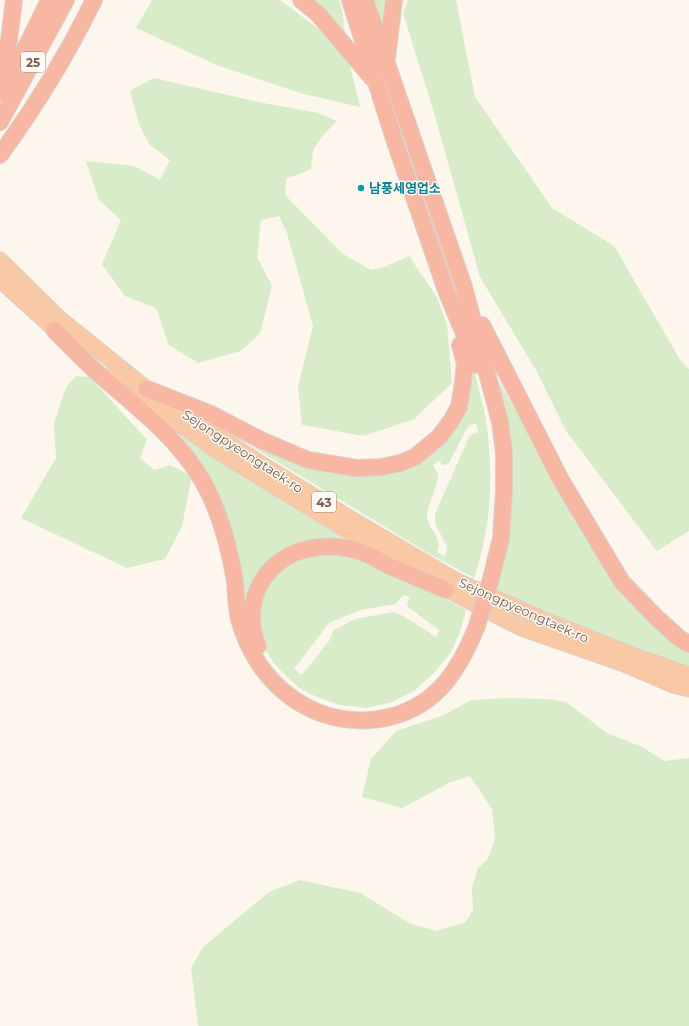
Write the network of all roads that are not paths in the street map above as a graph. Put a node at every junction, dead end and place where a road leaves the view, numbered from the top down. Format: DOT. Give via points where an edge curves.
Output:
graph roads {
  1 [pos="14,0"];
  2 [pos="49,0"];
  3 [pos="66,0"];
  4 [pos="94,0"];
  5 [pos="301,0"];
  6 [pos="350,0"];
  7 [pos="365,0"];
  8 [pos="394,0"];
  9 [pos="386,62"];
  10 [pos="0,71"];
  11 [pos="378,84"];
  12 [pos="0,93"];
  13 [pos="0,122"];
  14 [pos="0,155"];
  15 [pos="0,260"];
  16 [pos="0,280"];
  17 [pos="464,287"];
  18 [pos="447,293"];
  19 [pos="54,330"];
  20 [pos="147,389"];
  21 [pos="488,573"];
  22 [pos="446,590"];
  23 [pos="472,623"];
  24 [pos="689,644"];
  25 [pos="689,675"];
  26 [pos="689,689"];
  1 -- 10 [label="highway" via="9,40"];
  2 -- 12 [label="highway, 25"];
  3 -- 13 [label="highway, 25"];
  4 -- 14 [label="highway" via="52,78"];
  5 -- 11 [label="highway" via="318,14"];
  6 -- 11 [label="highway"];
  7 -- 9 [label="highway"];
  8 -- 9 [label="highway"];
  9 -- 17 [label="highway"];
  11 -- 18 [label="highway"];
  15 -- 20 [label="highway, Sejongpyeongtaek-ro / 43" via="58,318"];
  16 -- 19 [label="highway, Sejongpyeongtaek-ro / 43"];
  17 -- 21 [label="highway" via="496,409 504,452 501,538"];
  17 -- 24 [label="highway" via="561,480 622,582 655,616"];
  18 -- 20 [label="highway" via="465,364 459,407 438,437 415,457 400,463 356,468 308,460 261,440 211,414"];
  18 -- 21 [label="highway" via="476,362 490,419 496,465 493,536"];
  19 -- 22 [label="highway, Sejongpyeongtaek-ro / 43" via="125,386 225,456"];
  19 -- 23 [label="highway" via="97,372 157,424 202,479 218,512 227,541 235,581 238,618 246,639 256,660 275,685 296,702 316,712 364,721 408,710 432,696 447,682 468,648"];
  20 -- 25 [label="highway, Sejongpyeongtaek-ro / 43" via="262,465 457,581 547,621"];
  21 -- 23 [label="highway, bridge"];
  22 -- 23 [label="highway" via="363,552 344,548 305,549 278,563 259,586 252,620 254,637 273,672 299,695 331,709 376,712 409,701 424,692 452,659"];
  22 -- 26 [label="highway, Sejongpyeongtaek-ro / 43" via="521,628"];
}
